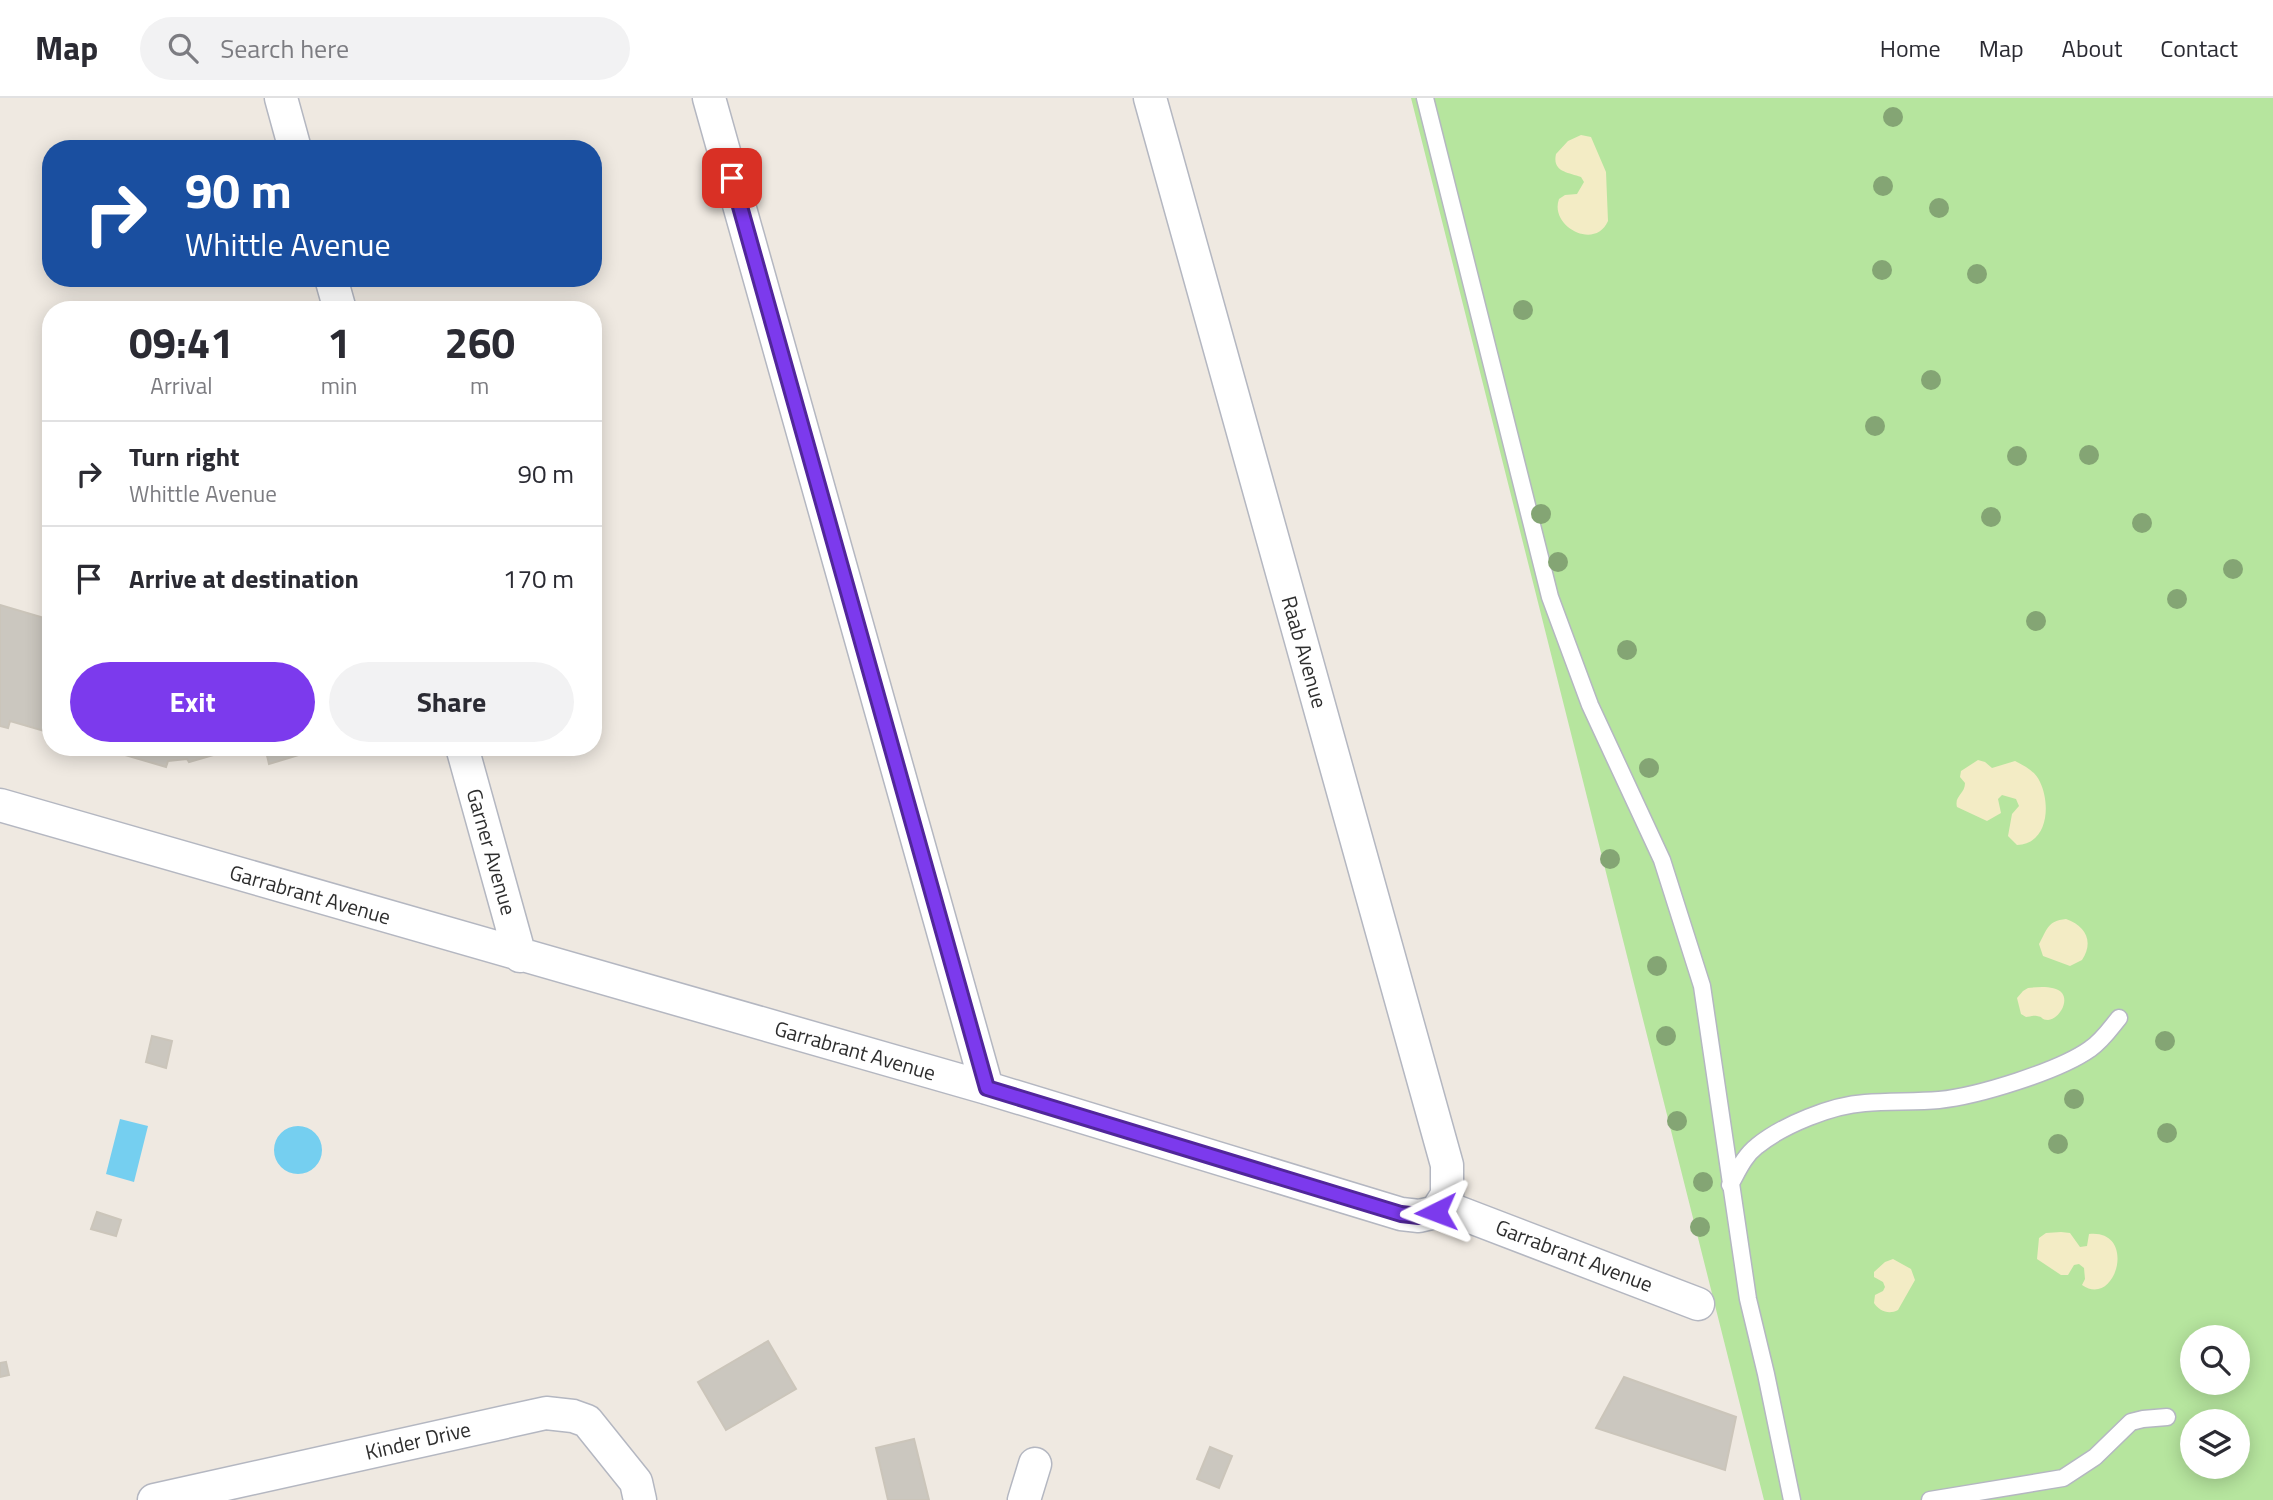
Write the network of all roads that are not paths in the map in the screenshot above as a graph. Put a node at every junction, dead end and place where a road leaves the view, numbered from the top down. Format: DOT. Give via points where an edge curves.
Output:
graph roads {
  1 [pos="281,98"];
  2 [pos="709,98"];
  3 [pos="1150,98"];
  4 [pos="1425,98"];
  5 [pos="293,140"];
  6 [pos="464,756"];
  7 [pos="0,805"];
  8 [pos="520,956"];
  9 [pos="2119,1018"];
  10 [pos="987,1088"];
  11 [pos="1730,1185"];
  12 [pos="1442,1206"];
  13 [pos="1699,1304"];
  14 [pos="2167,1417"];
  15 [pos="1035,1464"];
  16 [pos="154,1500"];
  17 [pos="640,1500"];
  18 [pos="1024,1500"];
  19 [pos="1792,1500"];
  20 [pos="1930,1500"];
  1 -- 5 [label="street"];
  2 -- 10 [label="street"];
  3 -- 12 [label="street, Raab Avenue" via="1447,1165"];
  4 -- 11 [label="lane" via="1550,597 1590,705 1662,860 1702,986"];
  6 -- 8 [label="street, Garner Avenue"];
  7 -- 8 [label="street, Garrabrant Avenue"];
  8 -- 10 [label="street, Garrabrant Avenue"];
  9 -- 11 [label="lane" via="2090,1049 2069,1061 1985,1091 1937,1100 1862,1103 1816,1115 1757,1146"];
  10 -- 12 [label="street, Garrabrant Avenue" via="1401,1214 1428,1215"];
  11 -- 19 [label="lane" via="1748,1299"];
  12 -- 13 [label="street, Garrabrant Avenue"];
  14 -- 20 [label="lane" via="2131,1422 2095,1457 2063,1478"];
  15 -- 18 [label="street"];
  16 -- 17 [label="street, Kinder Drive" via="546,1413 587,1421 636,1482"];
}
